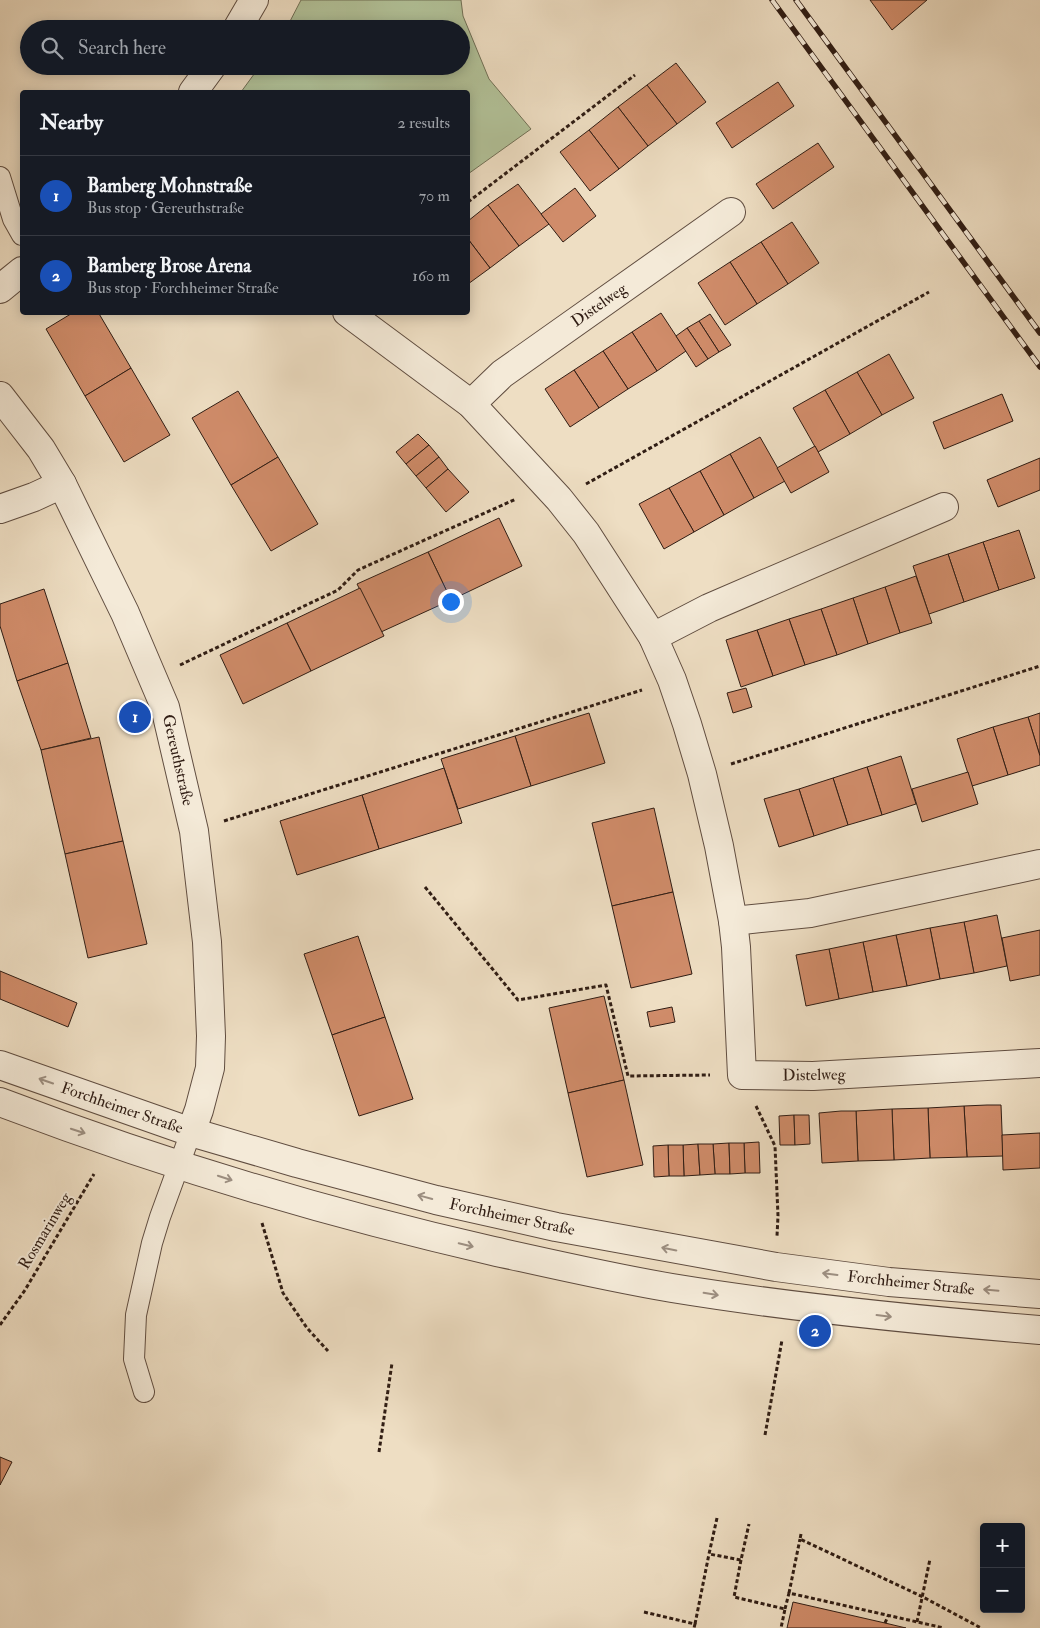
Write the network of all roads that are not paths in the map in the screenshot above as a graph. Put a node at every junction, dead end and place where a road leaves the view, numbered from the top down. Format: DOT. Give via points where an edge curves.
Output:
graph roads {
  1 [pos="254,0"];
  2 [pos="242,20"];
  3 [pos="205,75"];
  4 [pos="194,90"];
  5 [pos="0,177"];
  6 [pos="731,212"];
  7 [pos="20,231"];
  8 [pos="20,273"];
  9 [pos="0,289"];
  10 [pos="351,315"];
  11 [pos="0,396"];
  12 [pos="471,404"];
  13 [pos="62,484"];
  14 [pos="944,507"];
  15 [pos="0,509"];
  16 [pos="653,637"];
  17 [pos="1040,864"];
  18 [pos="734,920"];
  19 [pos="1040,1063"];
  20 [pos="0,1065"];
  21 [pos="0,1102"];
  22 [pos="191,1132"];
  23 [pos="178,1164"];
  24 [pos="1040,1294"];
  25 [pos="1040,1330"];
  26 [pos="144,1392"];
  1 -- 2 [label="street"];
  3 -- 4 [label="street"];
  5 -- 7 [label="lane"];
  6 -- 12 [label="street, Distelweg" via="502,374"];
  8 -- 9 [label="street"];
  10 -- 12 [label="street"];
  11 -- 13 [label="street, Gereuthstraße" via="41,449"];
  12 -- 16 [label="street" via="553,492 586,533"];
  13 -- 15 [label="street"];
  13 -- 22 [label="street, Gereuthstraße" via="125,613 165,706 194,830 206,942 211,1036 210,1068"];
  14 -- 16 [label="street" via="708,608"];
  16 -- 18 [label="street" via="672,680 702,774"];
  17 -- 18 [label="street" via="810,913"];
  18 -- 19 [label="street, Distelweg" via="742,1075 813,1076"];
  22 -- 20 [label="street, Forchheimer Straße, one-way"];
  21 -- 23 [label="street, one-way"];
  22 -- 23 [label="lane"];
  24 -- 22 [label="street, Forchheimer Straße, one-way" via="889,1282 776,1267 556,1228 436,1200"];
  23 -- 25 [label="street, one-way" via="433,1237 670,1288 912,1319"];
  23 -- 26 [label="lane" via="152,1243 136,1315 134,1359"];
}
